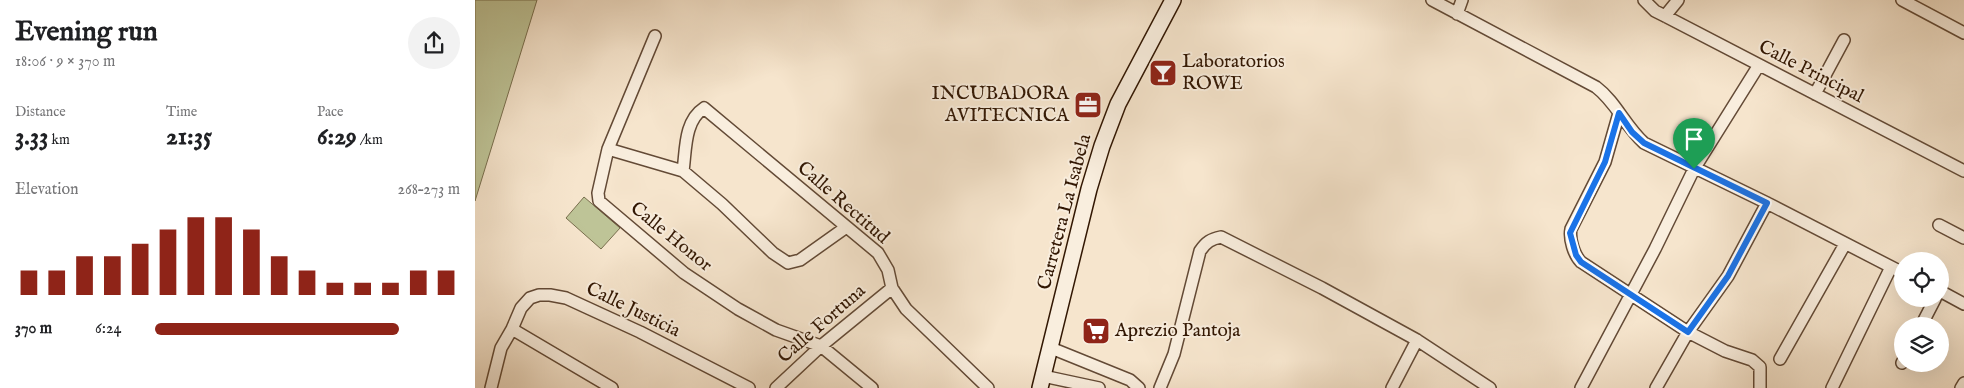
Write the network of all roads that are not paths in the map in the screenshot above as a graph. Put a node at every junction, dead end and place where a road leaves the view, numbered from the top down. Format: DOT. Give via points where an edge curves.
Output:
graph roads {
  1 [pos="1173,0"];
  2 [pos="1432,0"];
  3 [pos="1462,0"];
  4 [pos="1644,0"];
  5 [pos="1678,0"];
  6 [pos="1906,1"];
  7 [pos="1457,14"];
  8 [pos="1665,16"];
  9 [pos="1963,32"];
  10 [pos="655,36"];
  11 [pos="1844,40"];
  12 [pos="1759,65"];
  13 [pos="1815,94"];
  14 [pos="1619,113"];
  15 [pos="608,149"];
  16 [pos="1694,169"];
  17 [pos="683,171"];
  18 [pos="1964,171"];
  19 [pos="1767,203"];
  20 [pos="1939,225"];
  21 [pos="845,228"];
  22 [pos="1964,238"];
  23 [pos="1845,244"];
  24 [pos="1891,267"];
  25 [pos="1894,268"];
  26 [pos="892,288"];
  27 [pos="1631,295"];
  28 [pos="1949,296"];
  29 [pos="1964,304"];
  30 [pos="512,329"];
  31 [pos="1688,332"];
  32 [pos="1417,340"];
  33 [pos="821,346"];
  34 [pos="1051,348"];
  35 [pos="1779,359"];
  36 [pos="1042,382"];
  37 [pos="1964,383"];
  38 [pos="491,388"];
  39 [pos="612,388"];
  40 [pos="749,388"];
  41 [pos="776,388"];
  42 [pos="872,388"];
  43 [pos="988,388"];
  44 [pos="1099,388"];
  45 [pos="1139,388"];
  46 [pos="1160,388"];
  47 [pos="1392,388"];
  48 [pos="1490,388"];
  49 [pos="1581,388"];
  50 [pos="1656,388"];
  51 [pos="1760,388"];
  52 [pos="1832,388"];
  53 [pos="1961,388"];
  1 -- 34 [label="main road, Carretera La Isabela" via="1118,104 1102,146"];
  2 -- 7 [label="street"];
  3 -- 7 [label="street"];
  4 -- 8 [label="street, Calle Principal"];
  5 -- 8 [label="street"];
  6 -- 9 [label="street"];
  7 -- 14 [label="street" via="1596,87"];
  8 -- 12 [label="street, Calle Principal"];
  10 -- 15 [label="street, Calle Honor"];
  11 -- 13 [label="street"];
  12 -- 13 [label="street, Calle Principal"];
  12 -- 16 [label="street"];
  13 -- 18 [label="street, Calle Principal"];
  14 -- 16 [label="street" via="1644,143"];
  14 -- 27 [label="street" via="1605,162 1570,236 1578,259"];
  15 -- 17 [label="street"];
  15 -- 33 [label="street, Calle Honor" via="599,200 684,272 738,309 776,330"];
  16 -- 19 [label="street"];
  16 -- 27 [label="street"];
  17 -- 21 [label="street" via="788,263 800,260"];
  17 -- 21 [label="street, Calle Rectitud" via="689,127 696,114 704,108"];
  19 -- 23 [label="street"];
  19 -- 31 [label="street" via="1728,276"];
  20 -- 22 [label="street"];
  21 -- 26 [label="street, Calle Rectitud" via="878,253 888,270"];
  23 -- 24 [label="street"];
  23 -- 35 [label="street"];
  24 -- 25 [label="street"];
  24 -- 52 [label="street"];
  26 -- 33 [label="street, Calle Fortuna"];
  26 -- 43 [label="street, Calle Rectitud" via="905,309"];
  27 -- 31 [label="street"];
  27 -- 49 [label="street"];
  28 -- 29 [label="street"];
  30 -- 38 [label="street" via="501,348"];
  30 -- 39 [label="street"];
  30 -- 40 [label="street, Calle Justicia" via="521,308 531,298 550,295 566,298 641,332"];
  31 -- 50 [label="street"];
  31 -- 51 [label="street" via="1725,351 1752,360 1760,367"];
  32 -- 46 [label="street" via="1229,240 1213,238 1206,243 1197,262 1174,354"];
  32 -- 47 [label="street"];
  32 -- 48 [label="street"];
  33 -- 41 [label="street, Calle Fortuna"];
  33 -- 42 [label="street, Calle Honor"];
  34 -- 36 [label="main road, Carretera La Isabela"];
  34 -- 45 [label="street" via="1130,380"];
  36 -- 44 [label="street"];
  37 -- 53 [label="street"];
}
